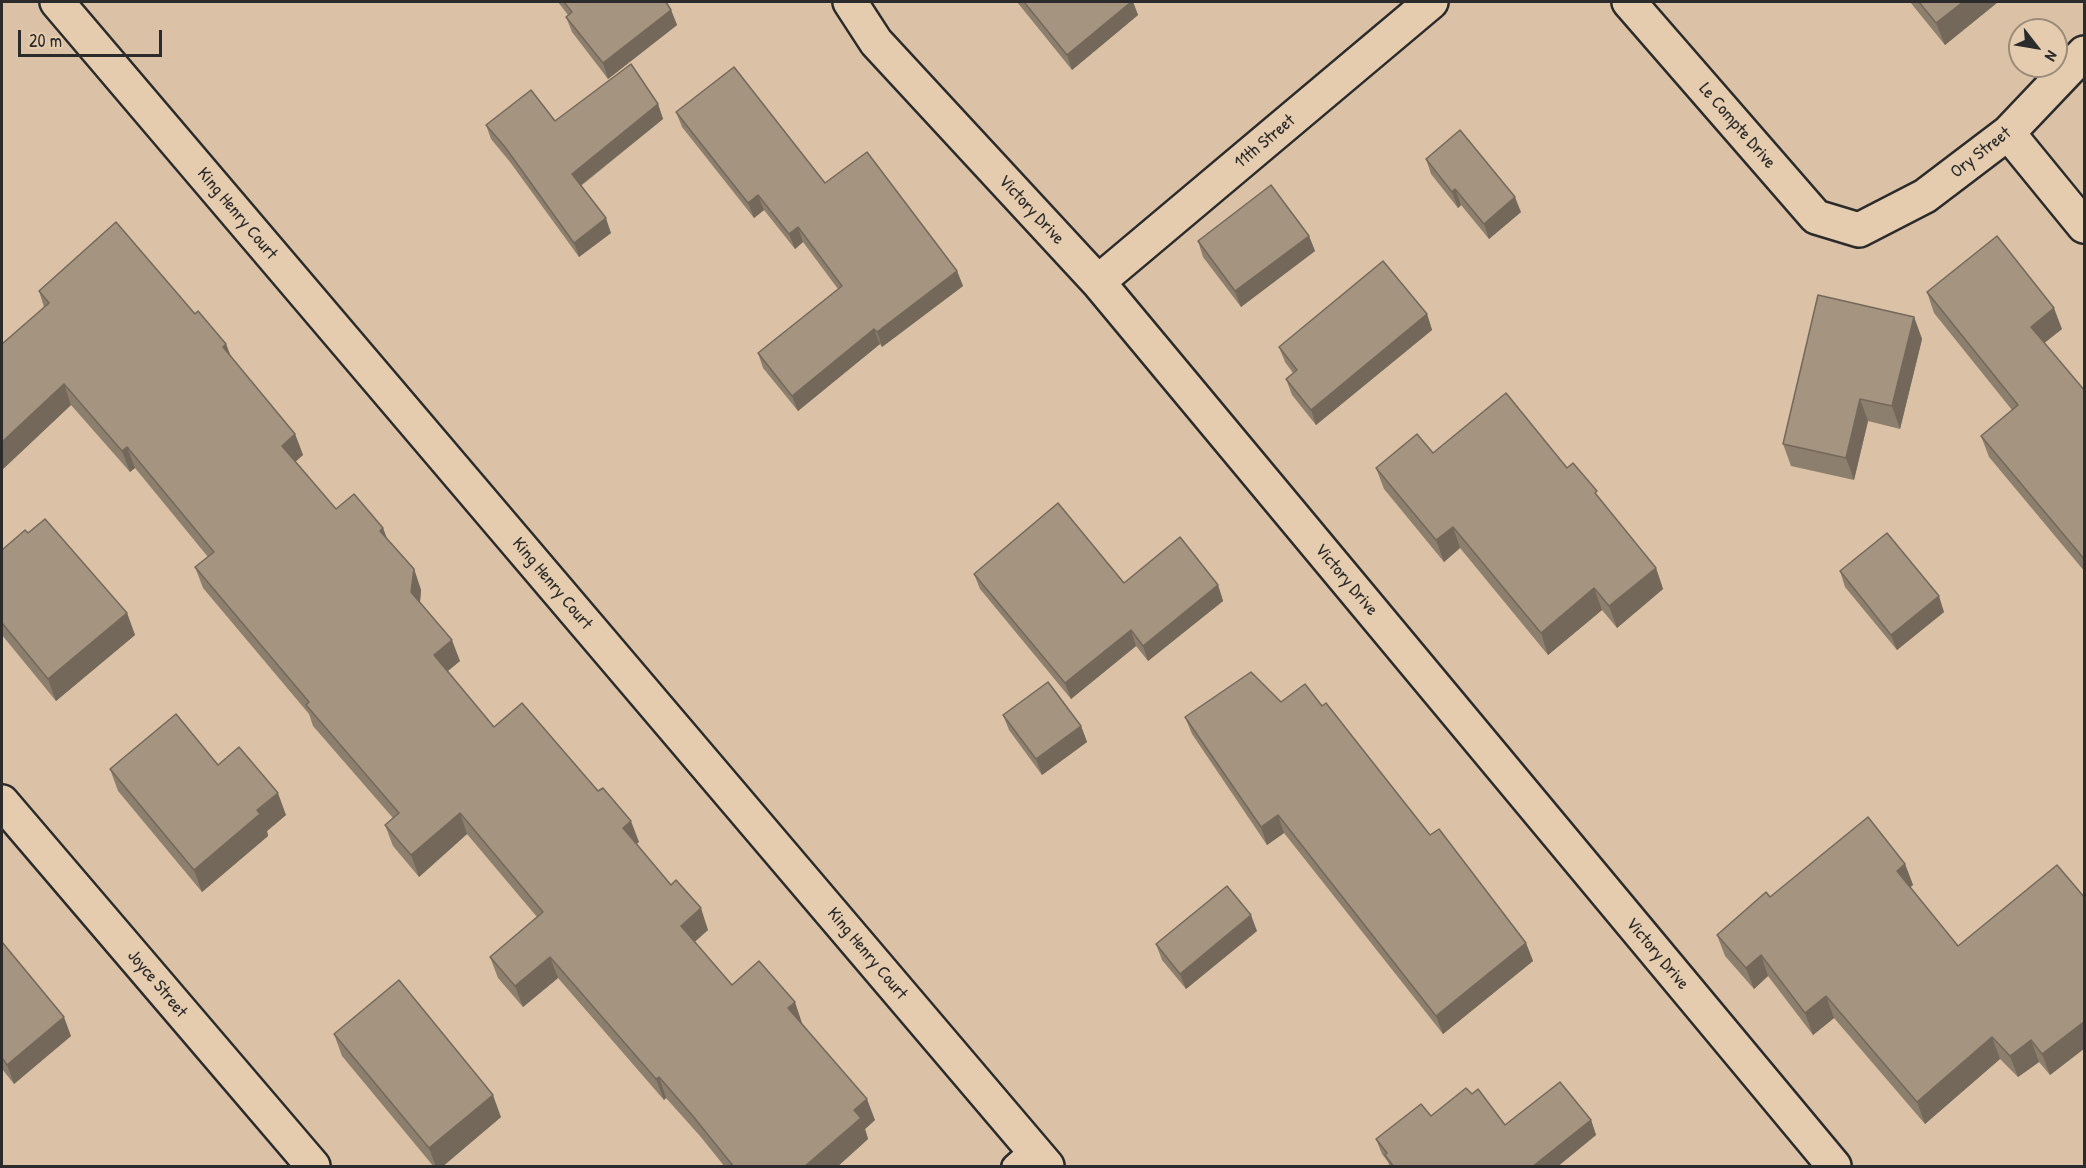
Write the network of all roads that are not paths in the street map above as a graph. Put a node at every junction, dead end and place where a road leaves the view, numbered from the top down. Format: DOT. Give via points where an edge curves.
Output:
graph roads {
  1 [pos="57,2"];
  2 [pos="850,2"];
  3 [pos="1431,2"];
  4 [pos="1629,2"];
  5 [pos="2085,53"];
  6 [pos="2008,133"];
  7 [pos="2085,226"];
  8 [pos="1859,230"];
  9 [pos="1098,282"];
  10 [pos="2,802"];
  11 [pos="1031,1161"];
  12 [pos="313,1167"];
  13 [pos="1834,1167"];
  1 -- 11 [label="street, King Henry Court"];
  2 -- 9 [label="street, Victory Drive" via="876,42"];
  3 -- 9 [label="street, 11th Street"];
  4 -- 8 [label="street, Le Compte Drive" via="1816,217"];
  5 -- 6 [label="street, Ory Street"];
  6 -- 7 [label="street"];
  6 -- 8 [label="street, Ory Street" via="1925,196"];
  9 -- 13 [label="street, Victory Drive"];
  10 -- 12 [label="street, Joyce Street"];
}
